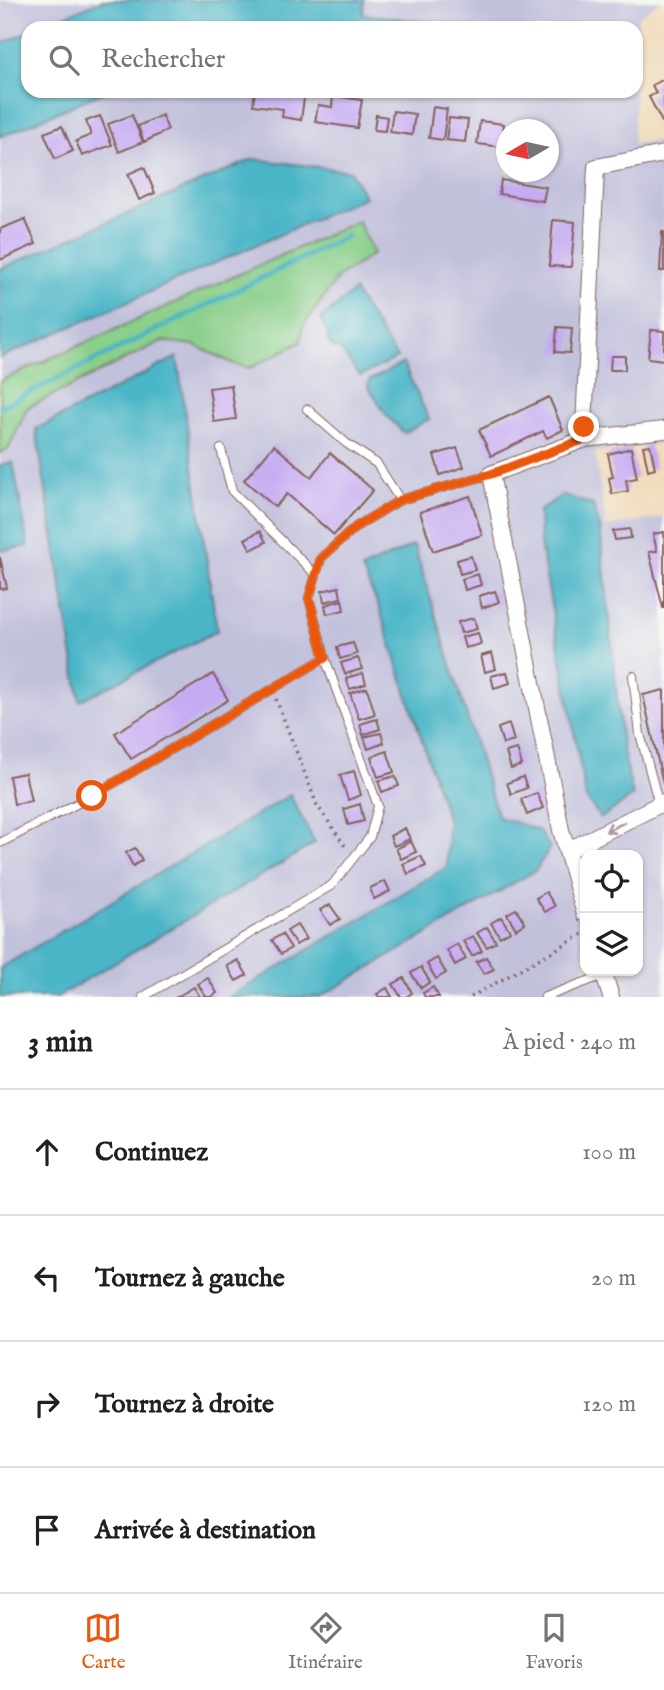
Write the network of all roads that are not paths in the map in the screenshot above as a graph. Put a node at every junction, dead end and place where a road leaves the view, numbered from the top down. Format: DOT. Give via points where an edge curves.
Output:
graph roads {
  1 [pos="664,154"];
  2 [pos="307,409"];
  3 [pos="664,430"];
  4 [pos="585,439"];
  5 [pos="221,449"];
  6 [pos="491,474"];
  7 [pos="400,500"];
  8 [pos="316,575"];
  9 [pos="325,658"];
  10 [pos="633,676"];
  11 [pos="662,804"];
  12 [pos="0,843"];
  13 [pos="566,851"];
  14 [pos="585,913"];
  15 [pos="596,976"];
  16 [pos="604,976"];
  17 [pos="143,997"];
  18 [pos="545,997"];
  19 [pos="611,997"];
  1 -- 4 [label="street" via="596,167"];
  2 -- 7 [label="lane" via="377,464"];
  3 -- 4 [label="street"];
  4 -- 6 [label="street"];
  5 -- 8 [label="lane" via="232,491"];
  6 -- 7 [label="lane"];
  6 -- 13 [label="street"];
  7 -- 8 [label="lane" via="357,526 321,558"];
  8 -- 9 [label="lane" via="309,598"];
  9 -- 12 [label="lane" via="92,796"];
  9 -- 17 [label="lane" via="379,806 370,836 332,885"];
  10 -- 11 [label="lane" via="640,734"];
  11 -- 13 [label="street, one-way"];
  13 -- 14 [label="street"];
  15 -- 18 [label="lane"];
  16 -- 19 [label="street"];
}
